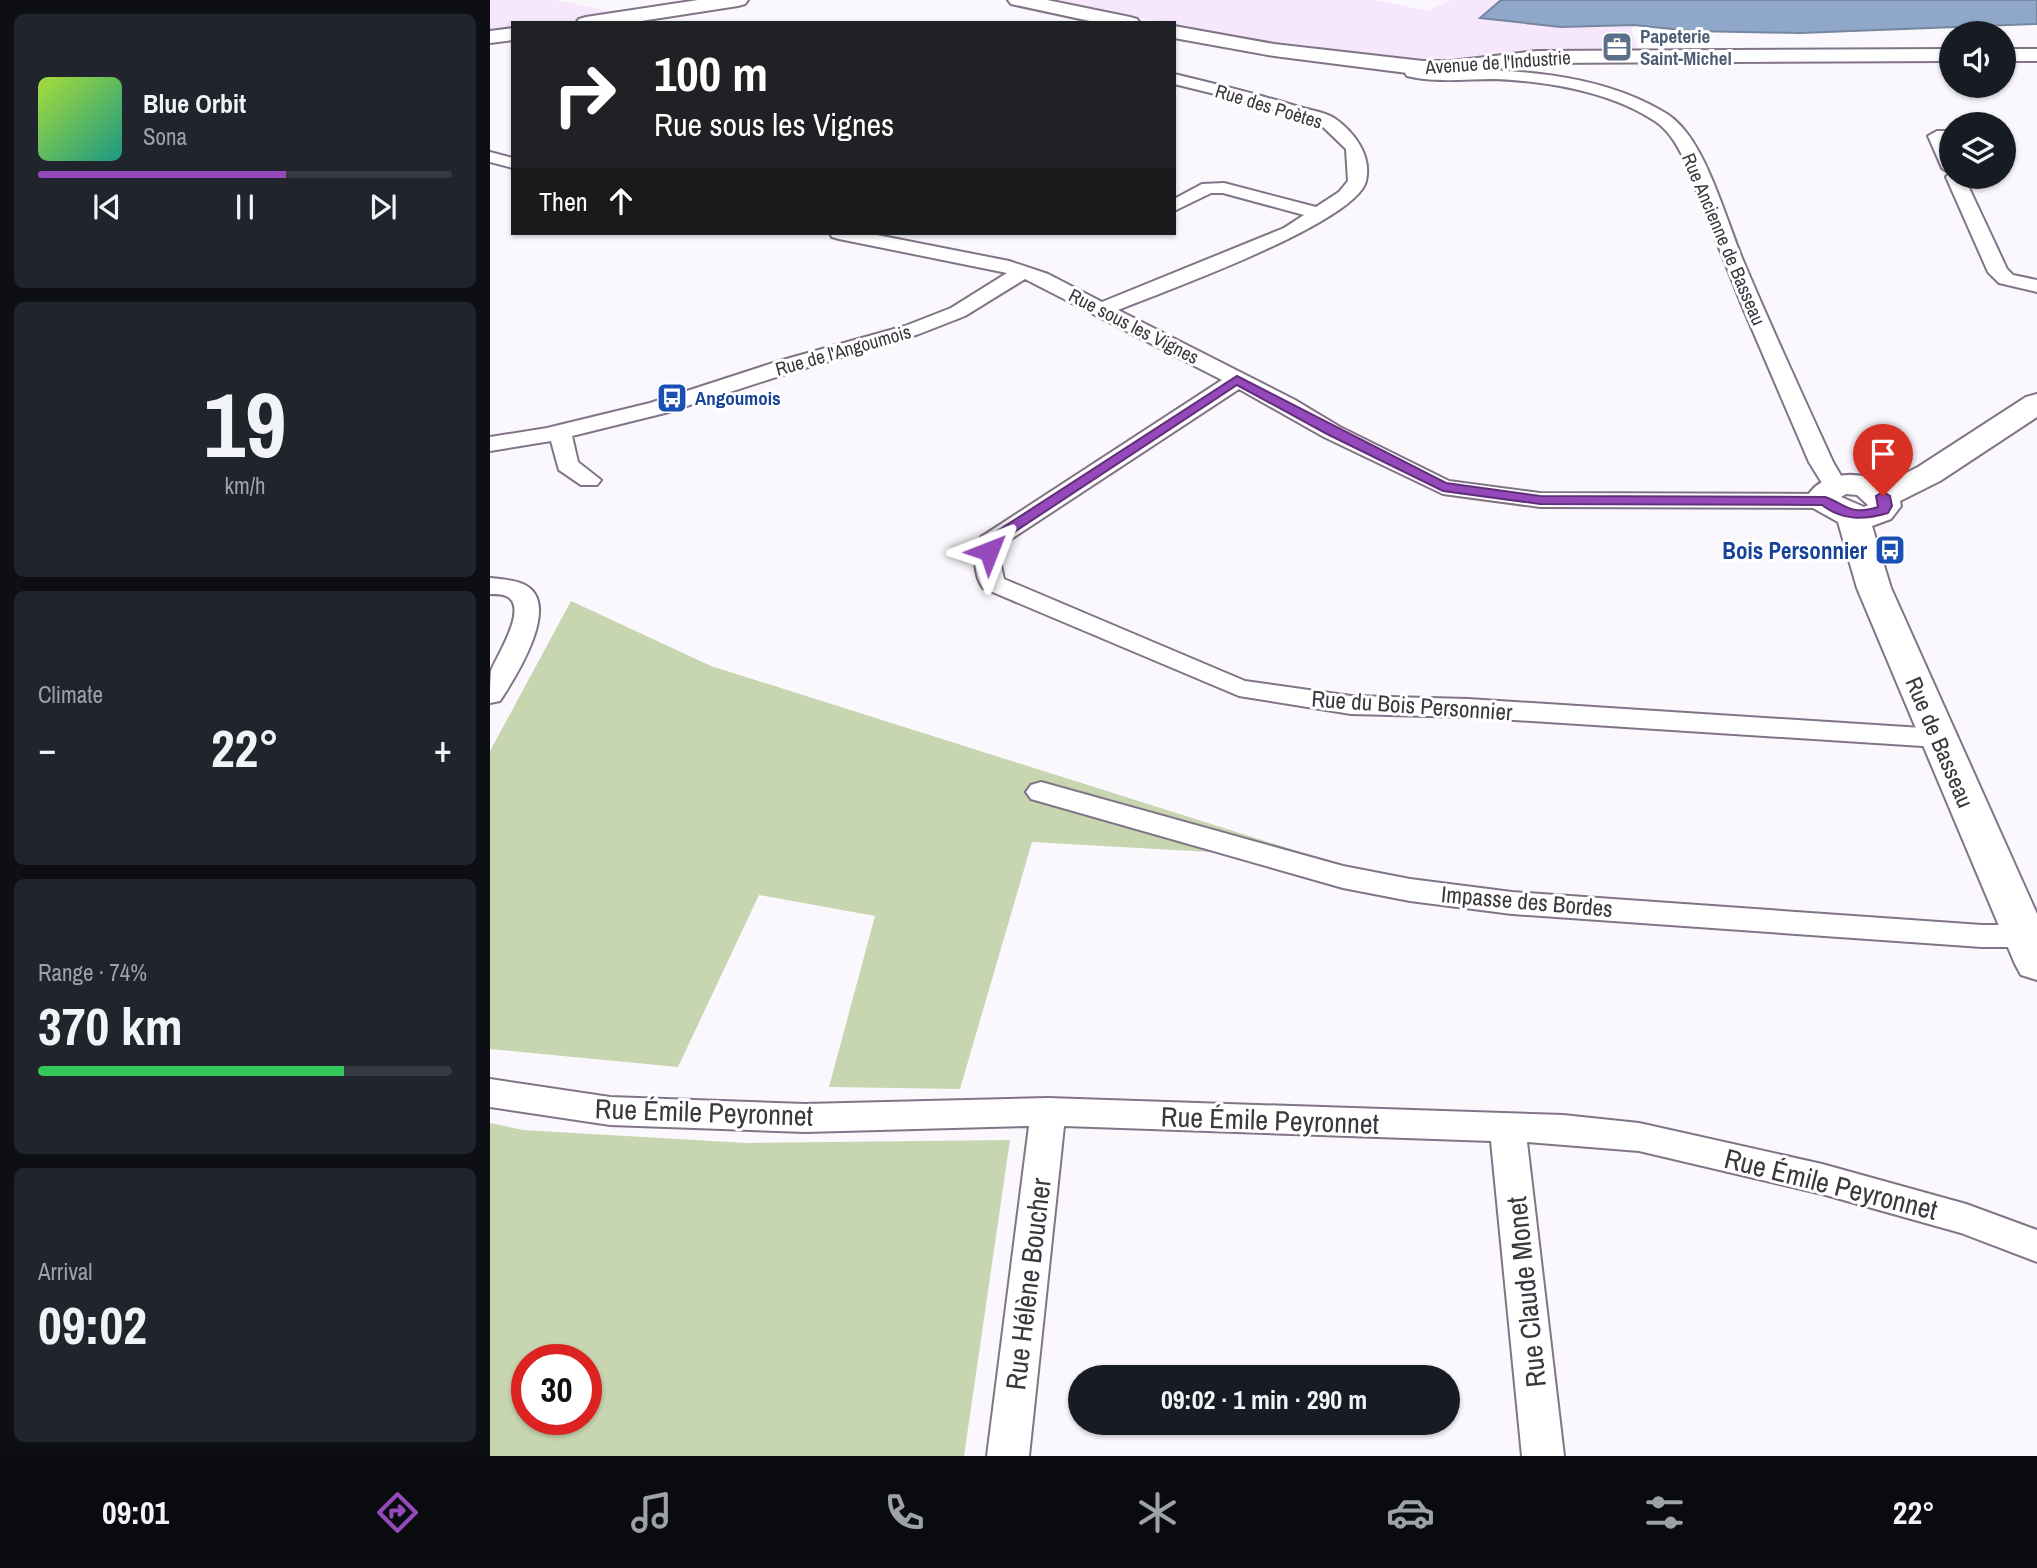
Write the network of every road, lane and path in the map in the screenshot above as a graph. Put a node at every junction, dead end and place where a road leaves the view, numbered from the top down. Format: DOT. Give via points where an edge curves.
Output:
graph roads {
  1 [pos="738,0"];
  2 [pos="1018,0"];
  3 [pos="599,21"];
  4 [pos="1120,21"];
  5 [pos="1176,32"];
  6 [pos="511,34"];
  7 [pos="490,37"];
  8 [pos="1939,55"];
  9 [pos="2016,55"];
  10 [pos="2037,55"];
  11 [pos="1371,63"];
  12 [pos="1176,79"];
  13 [pos="490,157"];
  14 [pos="511,162"];
  15 [pos="1960,189"];
  16 [pos="1176,205"];
  17 [pos="1320,214"];
  18 [pos="849,235"];
  19 [pos="1023,272"];
  20 [pos="2037,286"];
  21 [pos="1099,310"];
  22 [pos="1237,380"];
  23 [pos="2037,403"];
  24 [pos="560,432"];
  25 [pos="490,444"];
  26 [pos="589,480"];
  27 [pos="1849,500"];
  28 [pos="490,586"];
  29 [pos="490,695"];
  30 [pos="1938,738"];
  31 [pos="1041,792"];
  32 [pos="2033,945"];
  33 [pos="490,1093"];
  34 [pos="1048,1112"];
  35 [pos="1507,1129"];
  36 [pos="2037,1246"];
  37 [pos="1008,1456"];
  38 [pos="1542,1456"];
  1 -- 3 [label="street"];
  2 -- 4 [label="street"];
  5 -- 11 [label="street, Avenue de l'Industrie"];
  6 -- 7 [label="street"];
  8 -- 11 [label="street, Avenue de l'Industrie" via="1537,57 1451,68"];
  9 -- 10 [label="street"];
  11 -- 27 [label="street, Rue Ancienne de Basseau" via="1427,74 1508,75 1577,85 1658,115 1679,134 1821,462"];
  12 -- 17 [label="street, Rue des Poètes" via="1327,121 1354,147 1357,182"];
  13 -- 14 [label="street"];
  15 -- 20 [label="street" via="1998,272 2006,279"];
  16 -- 17 [label="street" via="1208,188 1224,188"];
  17 -- 21 [label="street, Rue des Poètes" via="1291,232"];
  18 -- 19 [label="street, Rue sous les Vignes"];
  19 -- 21 [label="street, Rue sous les Vignes"];
  19 -- 24 [label="street, Rue de l'Angoumois" via="958,312 912,330 657,408"];
  21 -- 22 [label="street, Rue sous les Vignes"];
  22 -- 27 [label="street, Rue sous les Vignes" via="1443,487 1540,500"];
  22 -- 30 [label="street, Rue du Bois Personnier" via="990,542 992,583 1239,688 1351,705 1468,708"];
  23 -- 27 [label="street" via="1929,474"];
  24 -- 25 [label="street, Rue de l'Angoumois"];
  24 -- 26 [label="street" via="567,465"];
  27 -- 30 [label="street, Rue de Basseau" via="1874,588"];
  28 -- 29 [label="street" via="517,591 526,600 528,612 519,643"];
  30 -- 32 [label="street, Rue de Basseau"];
  31 -- 32 [label="street, Impasse des Bordes" via="1343,877 1410,890 1512,903 1982,936"];
  33 -- 34 [label="street, Rue Émile Peyronnet" via="610,1111 805,1118"];
  34 -- 35 [label="street, Rue Émile Peyronnet"];
  34 -- 37 [label="street, Rue Hélène Boucher"];
  35 -- 36 [label="street, Rue Émile Peyronnet" via="1563,1129 1673,1144 1966,1219"];
  35 -- 38 [label="street, Rue Claude Monet"];
}
